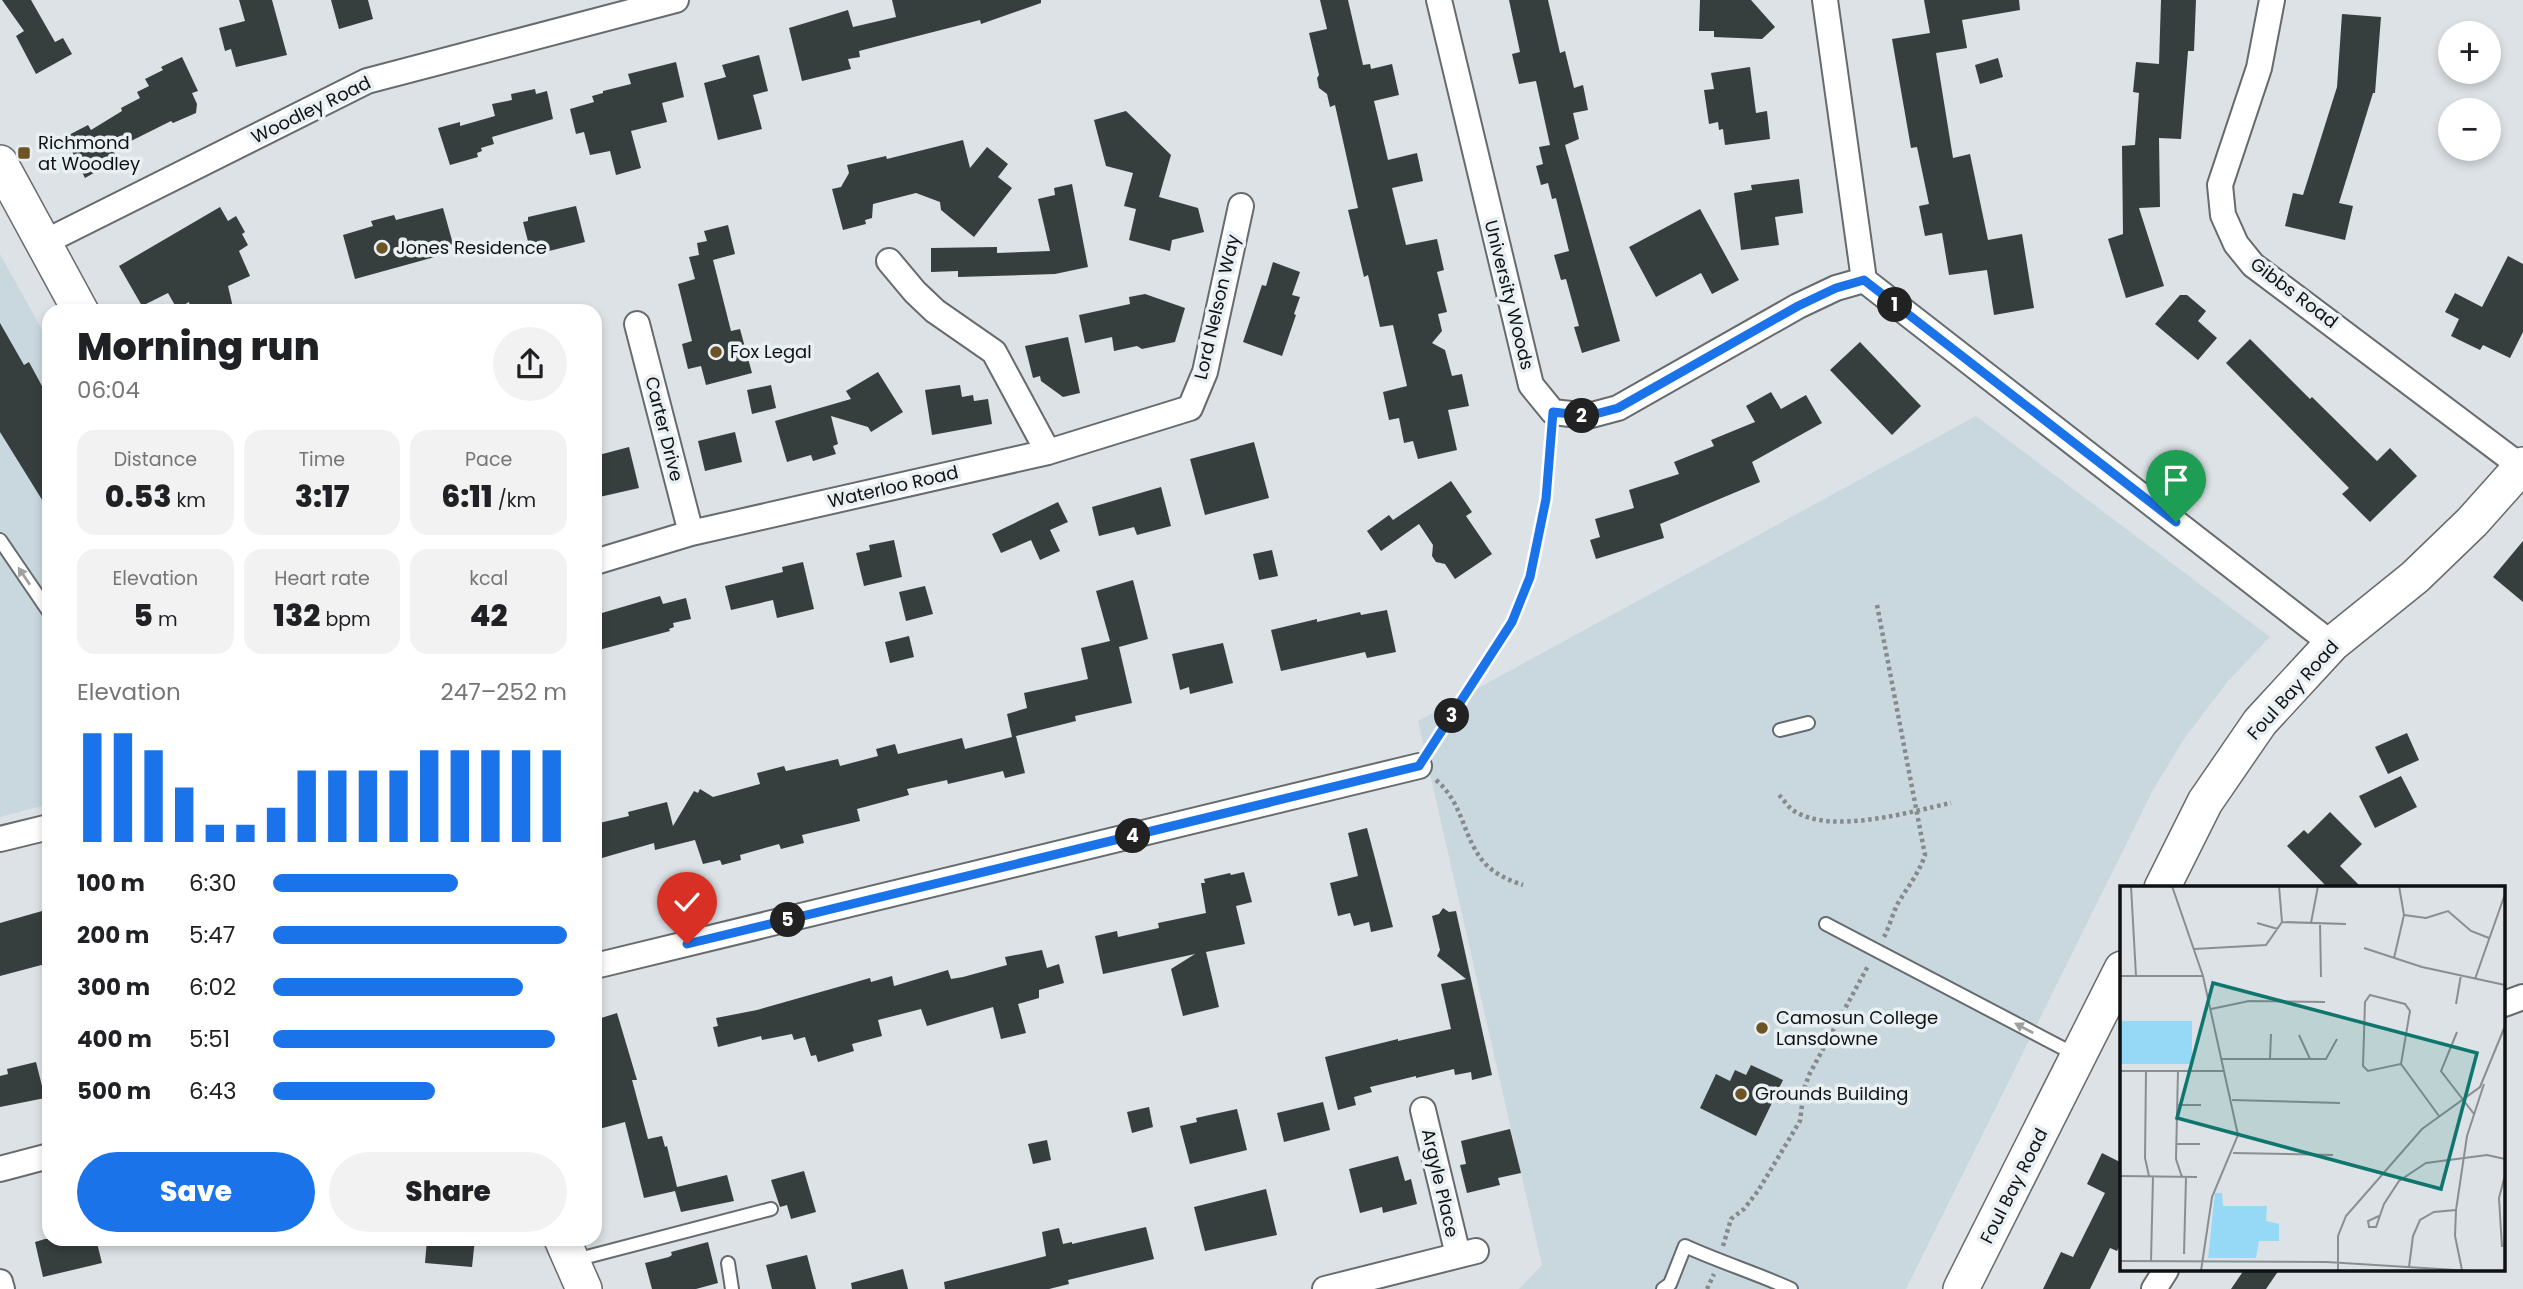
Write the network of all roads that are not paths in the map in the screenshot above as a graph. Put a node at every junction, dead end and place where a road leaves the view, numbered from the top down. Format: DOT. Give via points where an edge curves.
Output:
graph roads {
  1 [pos="676,0"];
  2 [pos="1439,0"];
  3 [pos="1825,0"];
  4 [pos="2272,0"];
  5 [pos="0,163"];
  6 [pos="1241,206"];
  7 [pos="45,242"];
  8 [pos="889,261"];
  9 [pos="1864,280"];
  10 [pos="77,304"];
  11 [pos="637,324"];
  12 [pos="1190,408"];
  13 [pos="1048,452"];
  14 [pos="2523,466"];
  15 [pos="691,533"];
  16 [pos="0,540"];
  17 [pos="602,560"];
  18 [pos="42,602"];
  19 [pos="2332,643"];
  20 [pos="1808,723"];
  21 [pos="1780,730"];
  22 [pos="1419,766"];
  23 [pos="42,829"];
  24 [pos="0,839"];
  25 [pos="2163,886"];
  26 [pos="1826,924"];
  27 [pos="602,964"];
  28 [pos="2120,973"];
  29 [pos="2523,998"];
  30 [pos="2506,1003"];
  31 [pos="2079,1057"];
  32 [pos="1423,1110"];
  33 [pos="42,1158"];
  34 [pos="0,1169"];
  35 [pos="771,1209"];
  36 [pos="573,1263"];
  37 [pos="728,1264"];
  38 [pos="2165,1272"];
  39 [pos="0,1282"];
  40 [pos="2,1289"];
  41 [pos="732,1289"];
  42 [pos="1325,1289"];
  43 [pos="1663,1289"];
  44 [pos="1791,1289"];
  45 [pos="1961,1289"];
  46 [pos="2154,1289"];
  1 -- 7 [label="street, Woodley Road" via="366,81"];
  2 -- 9 [label="street, University Woods" via="1521,349 1531,385 1553,412 1588,416 1618,408 1798,306"];
  3 -- 9 [label="street"];
  4 -- 14 [label="street, Gibbs Road" via="2259,68 2220,185 2223,215 2236,244 2253,265"];
  5 -- 7 [label="main road"];
  6 -- 12 [label="street, Lord Nelson Way" via="1205,372"];
  7 -- 10 [label="main road"];
  8 -- 13 [label="street" via="935,311 994,352"];
  9 -- 19 [label="street"];
  11 -- 15 [label="street, Carter Drive"];
  12 -- 13 [label="street, Waterloo Road"];
  13 -- 15 [label="street, Waterloo Road"];
  14 -- 19 [label="main road, Foul Bay Road" via="2415,577"];
  15 -- 17 [label="street, Waterloo Road"];
  18 -- 16 [label="lane, one-way"];
  19 -- 25 [label="main road, Foul Bay Road" via="2260,722 2205,802"];
  20 -- 21 [label="lane"];
  22 -- 27 [label="street"];
  23 -- 24 [label="street"];
  31 -- 26 [label="lane, one-way"];
  28 -- 31 [label="main road, Foul Bay Road"];
  29 -- 30 [label="street"];
  31 -- 45 [label="main road, Foul Bay Road"];
  32 -- 42 [label="street, Argyle Place" via="1467,1253"];
  33 -- 34 [label="street"];
  35 -- 36 [label="lane"];
  37 -- 41 [label="lane"];
  38 -- 46 [label="street"];
  39 -- 40 [label="street"];
  43 -- 44 [label="lane" via="1670,1284 1685,1246"];
}
